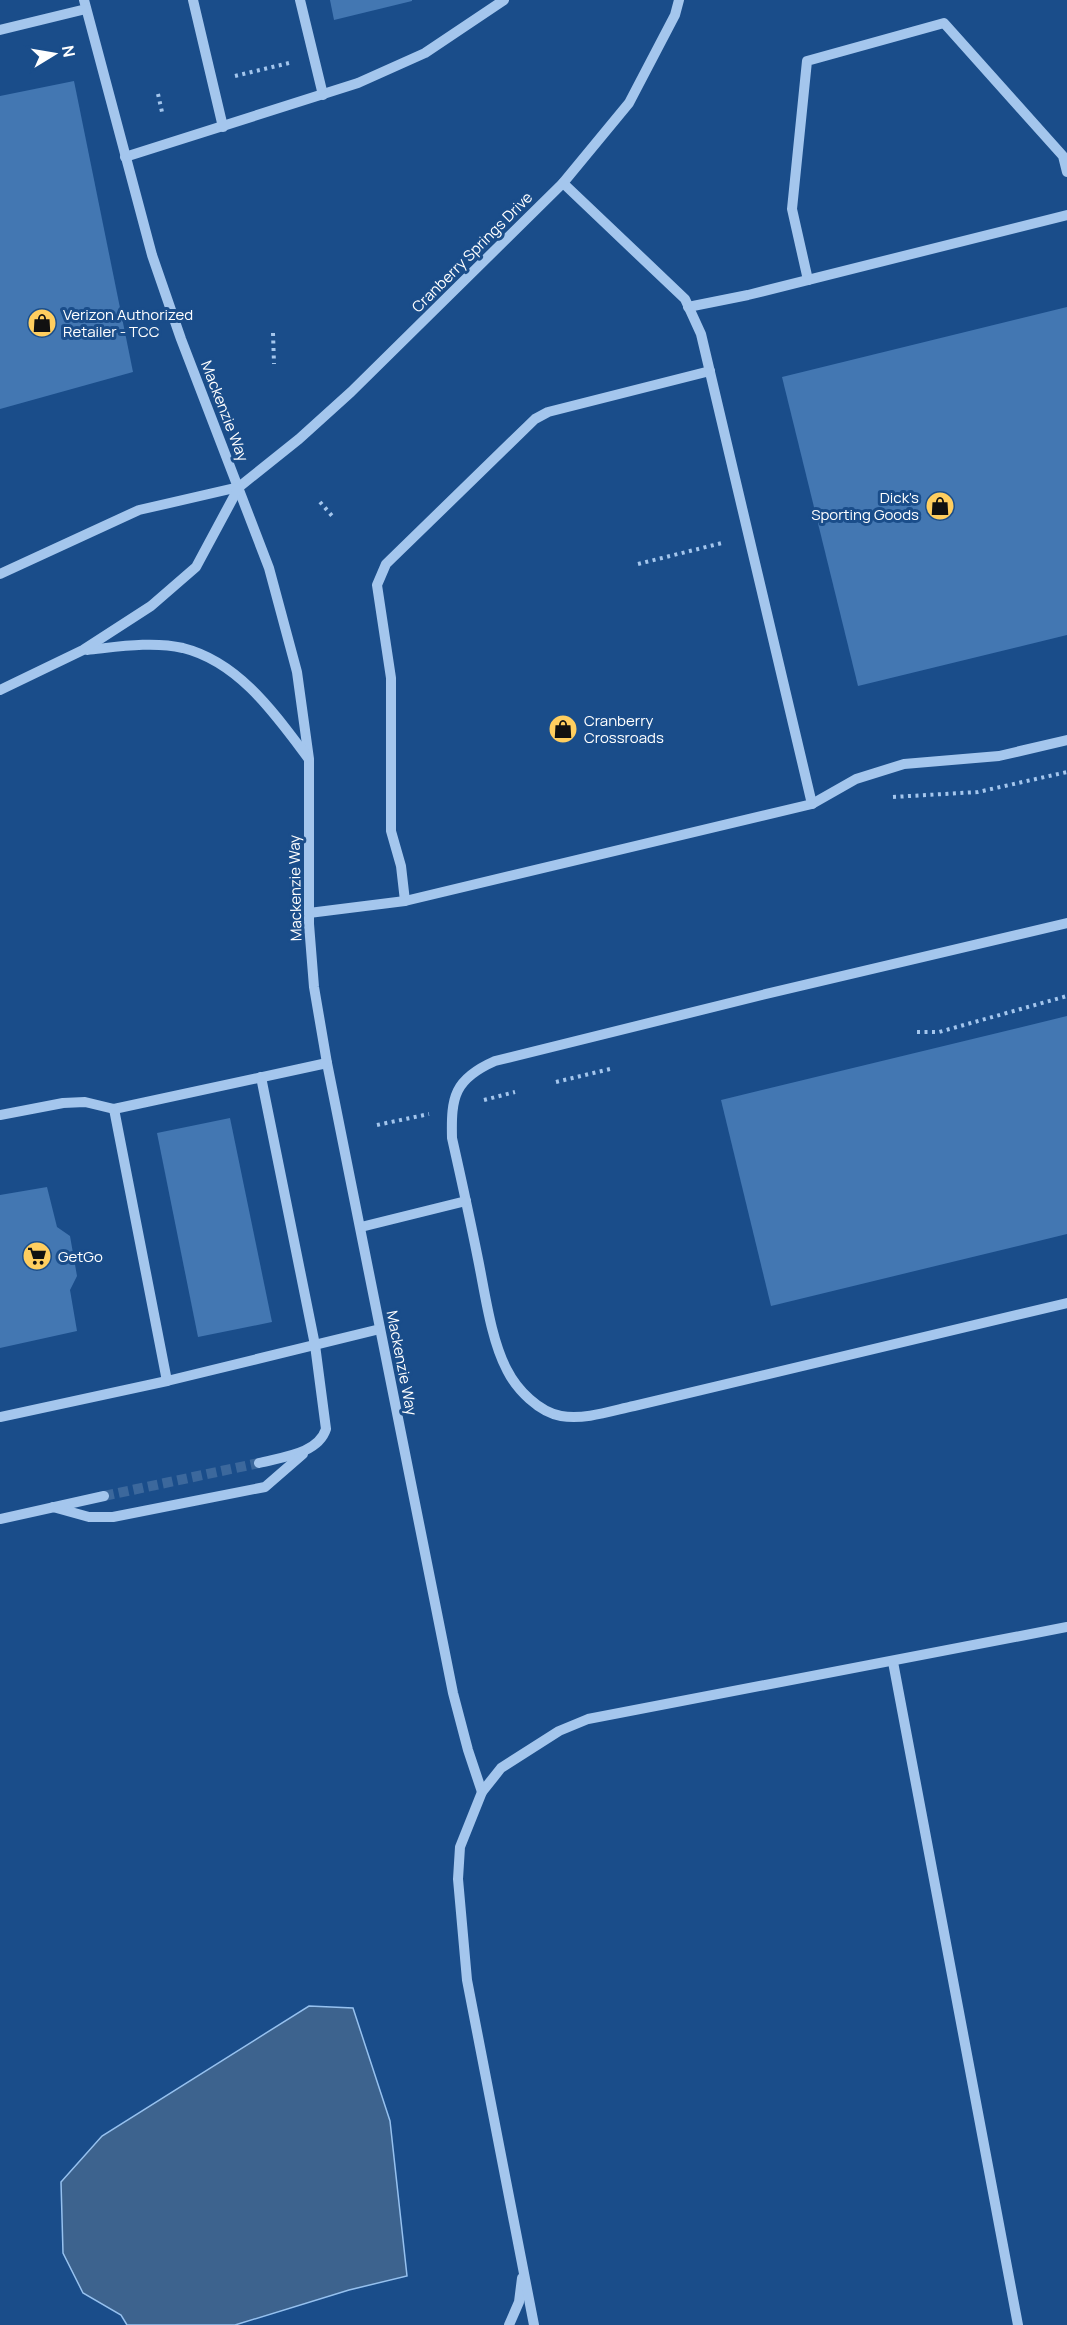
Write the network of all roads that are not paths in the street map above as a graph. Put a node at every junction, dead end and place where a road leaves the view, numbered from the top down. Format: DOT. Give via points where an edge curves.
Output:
graph roads {
  1 [pos="194,0"];
  2 [pos="300,0"];
  3 [pos="504,0"];
  4 [pos="679,0"];
  5 [pos="85,5"];
  6 [pos="0,30"];
  7 [pos="323,95"];
  8 [pos="223,127"];
  9 [pos="125,157"];
  10 [pos="1067,172"];
  11 [pos="563,183"];
  12 [pos="1067,215"];
  13 [pos="808,280"];
  14 [pos="688,307"];
  15 [pos="710,371"];
  16 [pos="239,488"];
  17 [pos="0,574"];
  18 [pos="83,650"];
  19 [pos="0,690"];
  20 [pos="1067,740"];
  21 [pos="309,759"];
  22 [pos="812,804"];
  23 [pos="405,901"];
  24 [pos="309,913"];
  25 [pos="1067,923"];
  26 [pos="327,1063"];
  27 [pos="261,1077"];
  28 [pos="114,1109"];
  29 [pos="0,1115"];
  30 [pos="466,1201"];
  31 [pos="361,1227"];
  32 [pos="1067,1303"];
  33 [pos="380,1329"];
  34 [pos="315,1345"];
  35 [pos="166,1381"];
  36 [pos="0,1417"];
  37 [pos="309,1448"];
  38 [pos="259,1463"];
  39 [pos="104,1496"];
  40 [pos="53,1507"];
  41 [pos="0,1519"];
  42 [pos="1067,1627"];
  43 [pos="893,1662"];
  44 [pos="482,1792"];
  45 [pos="523,2269"];
  46 [pos="509,2325"];
  47 [pos="534,2325"];
  48 [pos="1018,2325"];
  1 -- 8 [label="street"];
  2 -- 7 [label="street"];
  3 -- 7 [label="street" via="425,53"];
  4 -- 11 [label="street, Cranberry Springs Drive" via="629,103"];
  5 -- 6 [label="street"];
  5 -- 9 [label="street, Mackenzie Way"];
  7 -- 8 [label="street"];
  8 -- 9 [label="street"];
  9 -- 16 [label="street, Mackenzie Way" via="152,255"];
  10 -- 13 [label="street" via="1063,156 944,23 807,61 792,209"];
  11 -- 14 [label="street" via="685,299"];
  11 -- 16 [label="street, Cranberry Springs Drive" via="351,392"];
  12 -- 13 [label="street"];
  13 -- 14 [label="street"];
  14 -- 15 [label="street" via="701,334"];
  15 -- 22 [label="street"];
  15 -- 23 [label="street" via="548,412 535,419 386,564 377,585 390,678 391,831"];
  16 -- 17 [label="street, Cranberry Springs Drive" via="139,510"];
  16 -- 18 [label="street, Cranberry Springs Drive" via="196,567 151,606"];
  16 -- 21 [label="street, Mackenzie Way" via="269,568 297,672"];
  18 -- 19 [label="street, Cranberry Springs Drive"];
  18 -- 21 [label="street" via="131,645 181,648 205,656 248,684"];
  20 -- 22 [label="street" via="999,756 904,764 856,779"];
  21 -- 24 [label="street, Mackenzie Way"];
  22 -- 23 [label="street"];
  23 -- 24 [label="street"];
  24 -- 26 [label="street, Mackenzie Way" via="314,987"];
  25 -- 30 [label="street" via="762,994 479,1068 456,1093 452,1108 452,1138"];
  26 -- 27 [label="street"];
  26 -- 31 [label="street, Mackenzie Way"];
  27 -- 28 [label="street"];
  27 -- 34 [label="street"];
  28 -- 29 [label="street" via="85,1102 63,1103"];
  28 -- 35 [label="street"];
  30 -- 31 [label="street"];
  30 -- 32 [label="street" via="490,1317 507,1370 530,1399 562,1416 581,1417 634,1406"];
  31 -- 33 [label="street, Mackenzie Way"];
  33 -- 34 [label="street"];
  33 -- 44 [label="street, Mackenzie Way" via="453,1693"];
  34 -- 35 [label="street"];
  34 -- 37 [label="street" via="327,1429 320,1441"];
  35 -- 36 [label="street"];
  37 -- 38 [label="street"];
  37 -- 40 [label="street" via="265,1487 113,1517 89,1517"];
  39 -- 40 [label="street"];
  40 -- 41 [label="street"];
  42 -- 43 [label="street"];
  43 -- 44 [label="street" via="588,1719 559,1731 501,1768"];
  43 -- 48 [label="street"];
  44 -- 45 [label="street" via="460,1847 459,1890 467,1980"];
  45 -- 46 [label="street" via="519,2302"];
  45 -- 47 [label="street"];
}
